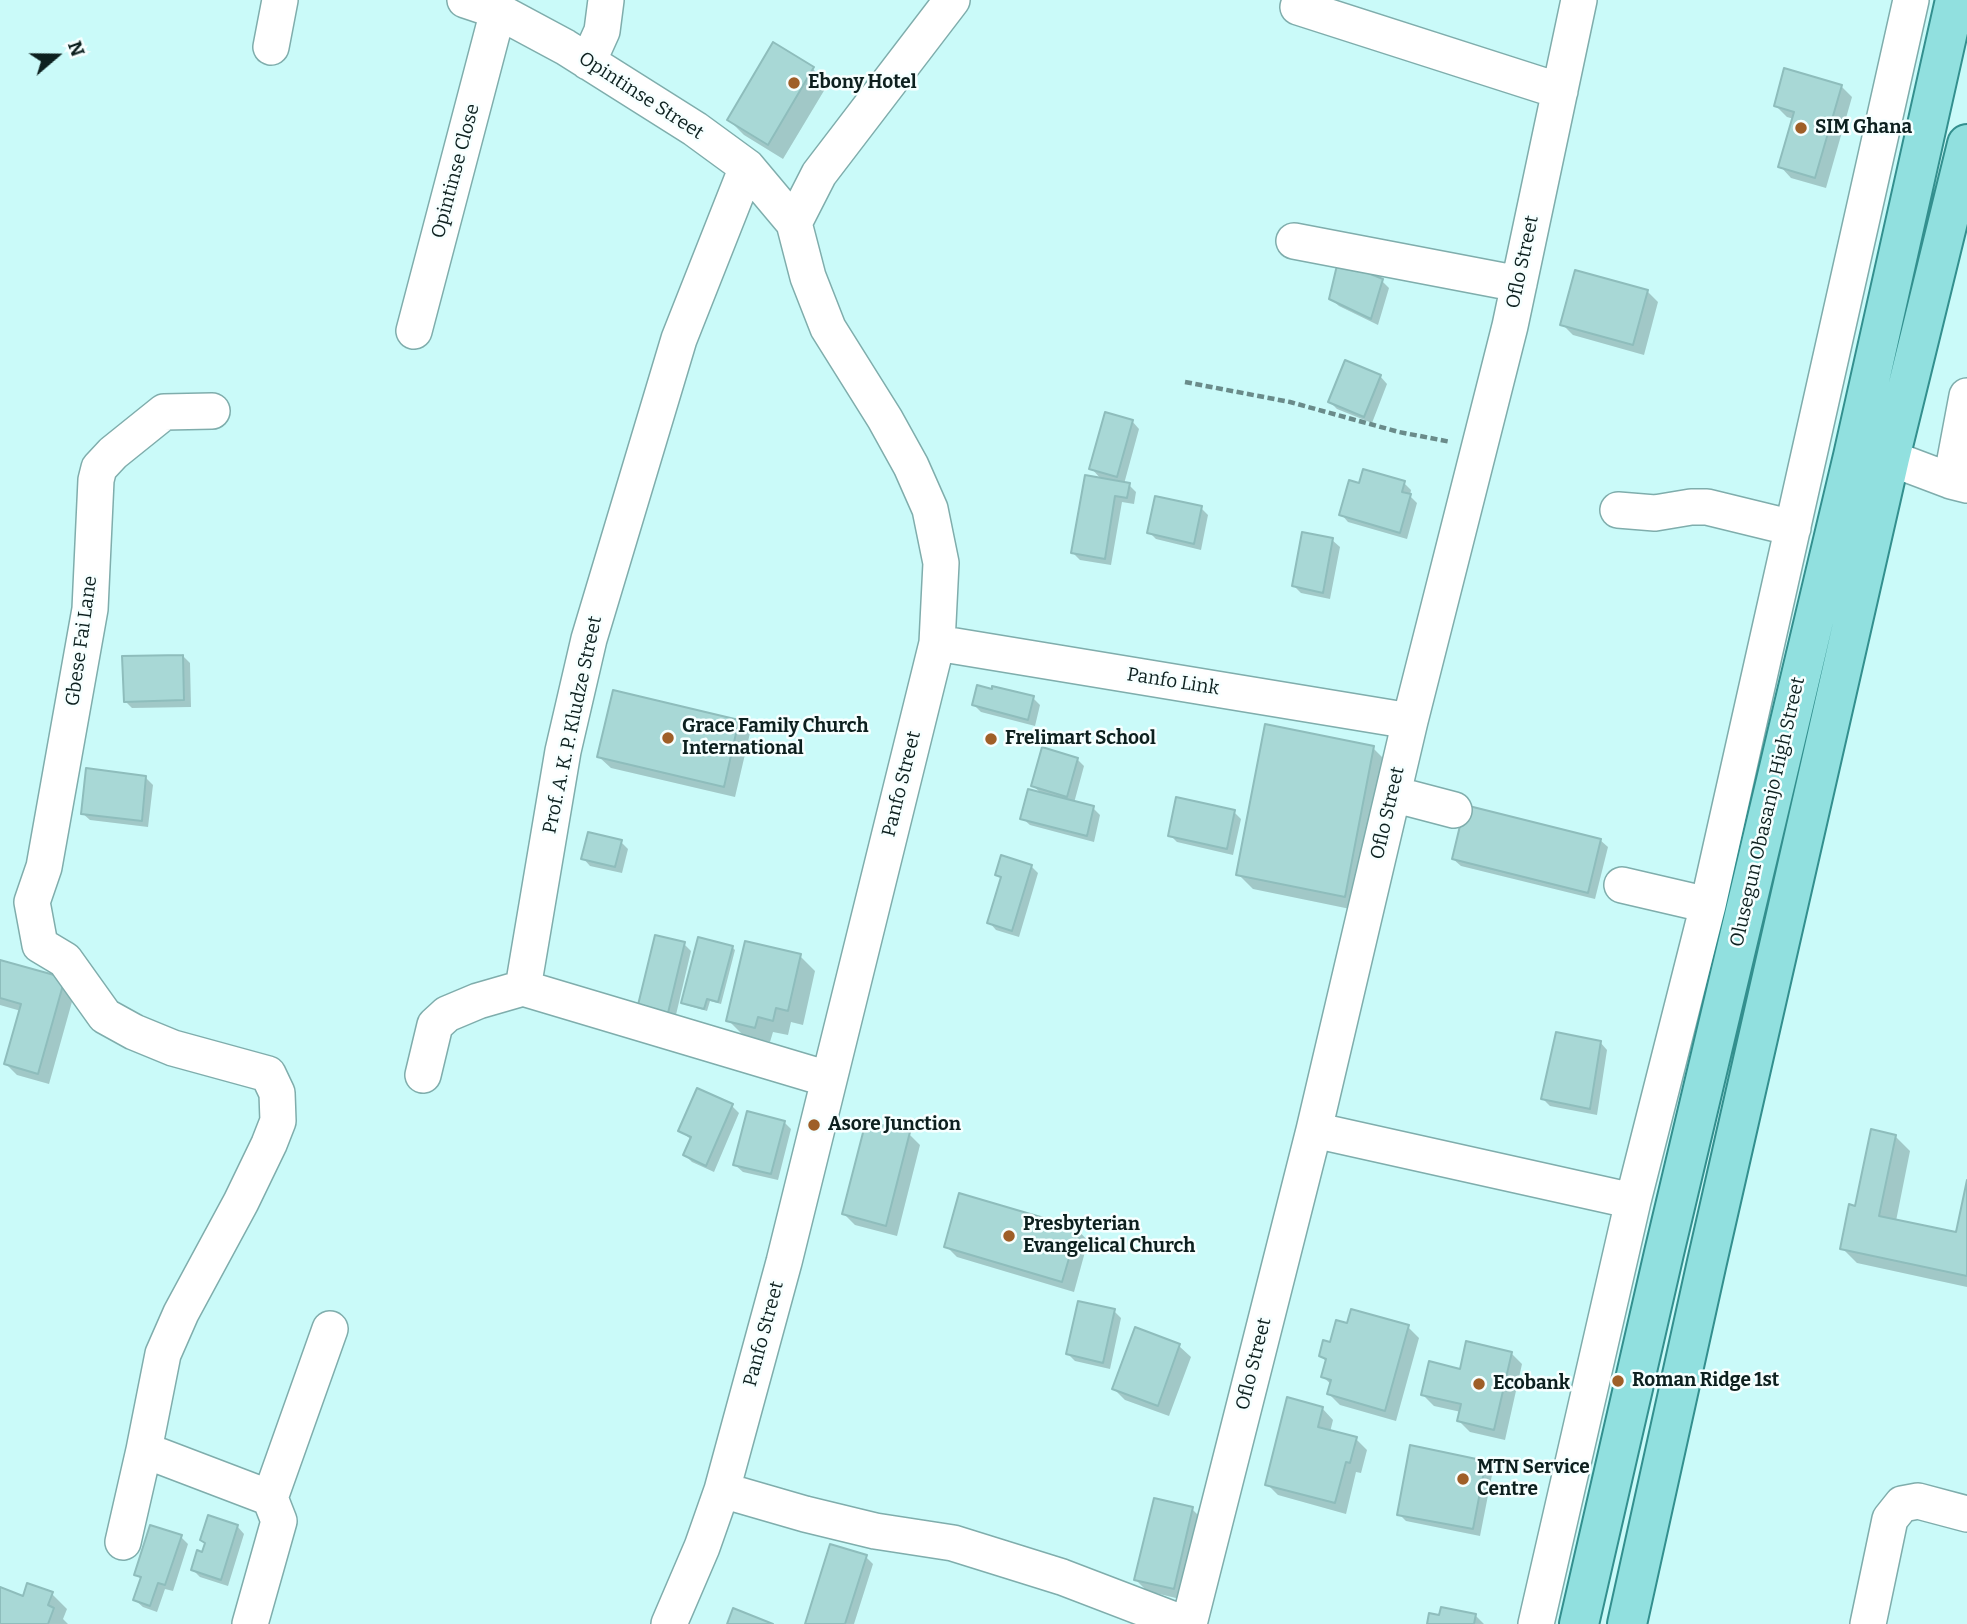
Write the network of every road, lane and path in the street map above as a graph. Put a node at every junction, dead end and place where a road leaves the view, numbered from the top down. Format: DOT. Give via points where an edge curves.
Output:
graph roads {
  1 [pos="280,0"];
  2 [pos="465,0"];
  3 [pos="606,0"];
  4 [pos="952,0"];
  5 [pos="1579,0"];
  6 [pos="1911,0"];
  7 [pos="1955,0"];
  8 [pos="1298,7"];
  9 [pos="498,10"];
  10 [pos="271,47"];
  11 [pos="589,62"];
  12 [pos="1560,91"];
  13 [pos="1967,144"];
  14 [pos="747,167"];
  15 [pos="794,223"];
  16 [pos="1294,241"];
  17 [pos="1519,284"];
  18 [pos="414,331"];
  19 [pos="1185,382"];
  20 [pos="1967,396"];
  21 [pos="212,411"];
  22 [pos="1479,448"];
  23 [pos="1890,458"];
  24 [pos="1959,483"];
  25 [pos="1618,510"];
  26 [pos="1793,528"];
  27 [pos="937,643"];
  28 [pos="1410,722"];
  29 [pos="1393,794"];
  30 [pos="1454,810"];
  31 [pos="1622,885"];
  32 [pos="1708,905"];
  33 [pos="523,988"];
  34 [pos="423,1075"];
  35 [pos="828,1079"];
  36 [pos="1314,1130"];
  37 [pos="1633,1201"];
  38 [pos="330,1329"];
  39 [pos="144,1450"];
  40 [pos="722,1490"];
  41 [pos="270,1498"];
  42 [pos="1967,1514"];
  43 [pos="123,1542"];
  44 [pos="250,1624"];
  45 [pos="669,1624"];
  46 [pos="1187,1624"];
  47 [pos="1536,1624"];
  48 [pos="1579,1624"];
  49 [pos="1627,1624"];
  50 [pos="1868,1624"];
  1 -- 10 [label="street"];
  2 -- 9 [label="street, Opintinse Street"];
  3 -- 11 [label="street" via="602,31"];
  4 -- 15 [label="street" via="819,174"];
  5 -- 12 [label="street, Oflo Street"];
  6 -- 26 [label="street, Olusegun Obasanjo High Street"];
  7 -- 48 [label="main road, Olusegun Obasanjo High Street"];
  8 -- 12 [label="street"];
  9 -- 11 [label="street, Opintinse Street"];
  9 -- 18 [label="street, Opintinse Close"];
  11 -- 14 [label="street, Opintinse Street"];
  12 -- 17 [label="street, Oflo Street"];
  13 -- 23 [label="main road, Olusegun Obasanjo High Street"];
  14 -- 15 [label="street, Opintinse Street"];
  14 -- 33 [label="street, Prof. A. K. P. Kludze Street" via="679,339 589,639 563,751"];
  15 -- 27 [label="street, Panfo Street" via="828,328 885,419 930,509 941,563"];
  16 -- 17 [label="street"];
  17 -- 22 [label="street, Oflo Street"];
  19 -- 22 [label="path"];
  20 -- 24 [label="street"];
  21 -- 39 [label="street, Gbese Fai Lane" via="164,412 99,468 90,609 44,867 32,902 40,945 65,960 104,1016 173,1048 268,1074 277,1093 278,1121 269,1144 163,1354"];
  22 -- 28 [label="street, Oflo Street"];
  23 -- 24 [label="street"];
  23 -- 49 [label="main road, Olusegun Obasanjo High Street"];
  25 -- 26 [label="street" via="1655,513 1707,508"];
  26 -- 32 [label="street, Olusegun Obasanjo High Street"];
  27 -- 28 [label="street, Panfo Link"];
  27 -- 35 [label="street, Panfo Street"];
  28 -- 29 [label="street, Oflo Street"];
  29 -- 30 [label="street"];
  29 -- 36 [label="street, Oflo Street"];
  31 -- 32 [label="street"];
  32 -- 37 [label="street, Olusegun Obasanjo High Street"];
  33 -- 34 [label="street" via="447,1014 435,1025"];
  33 -- 35 [label="street"];
  35 -- 40 [label="street, Panfo Street"];
  36 -- 37 [label="street"];
  36 -- 46 [label="street, Oflo Street"];
  37 -- 47 [label="street, Olusegun Obasanjo High Street"];
  38 -- 41 [label="street"];
  39 -- 41 [label="street"];
  39 -- 43 [label="street"];
  40 -- 45 [label="street, Panfo Street"];
  40 -- 46 [label="street" via="875,1531 953,1544 1062,1577"];
  41 -- 44 [label="street" via="279,1521"];
  42 -- 50 [label="street" via="1918,1501 1902,1504 1890,1520"];
}
